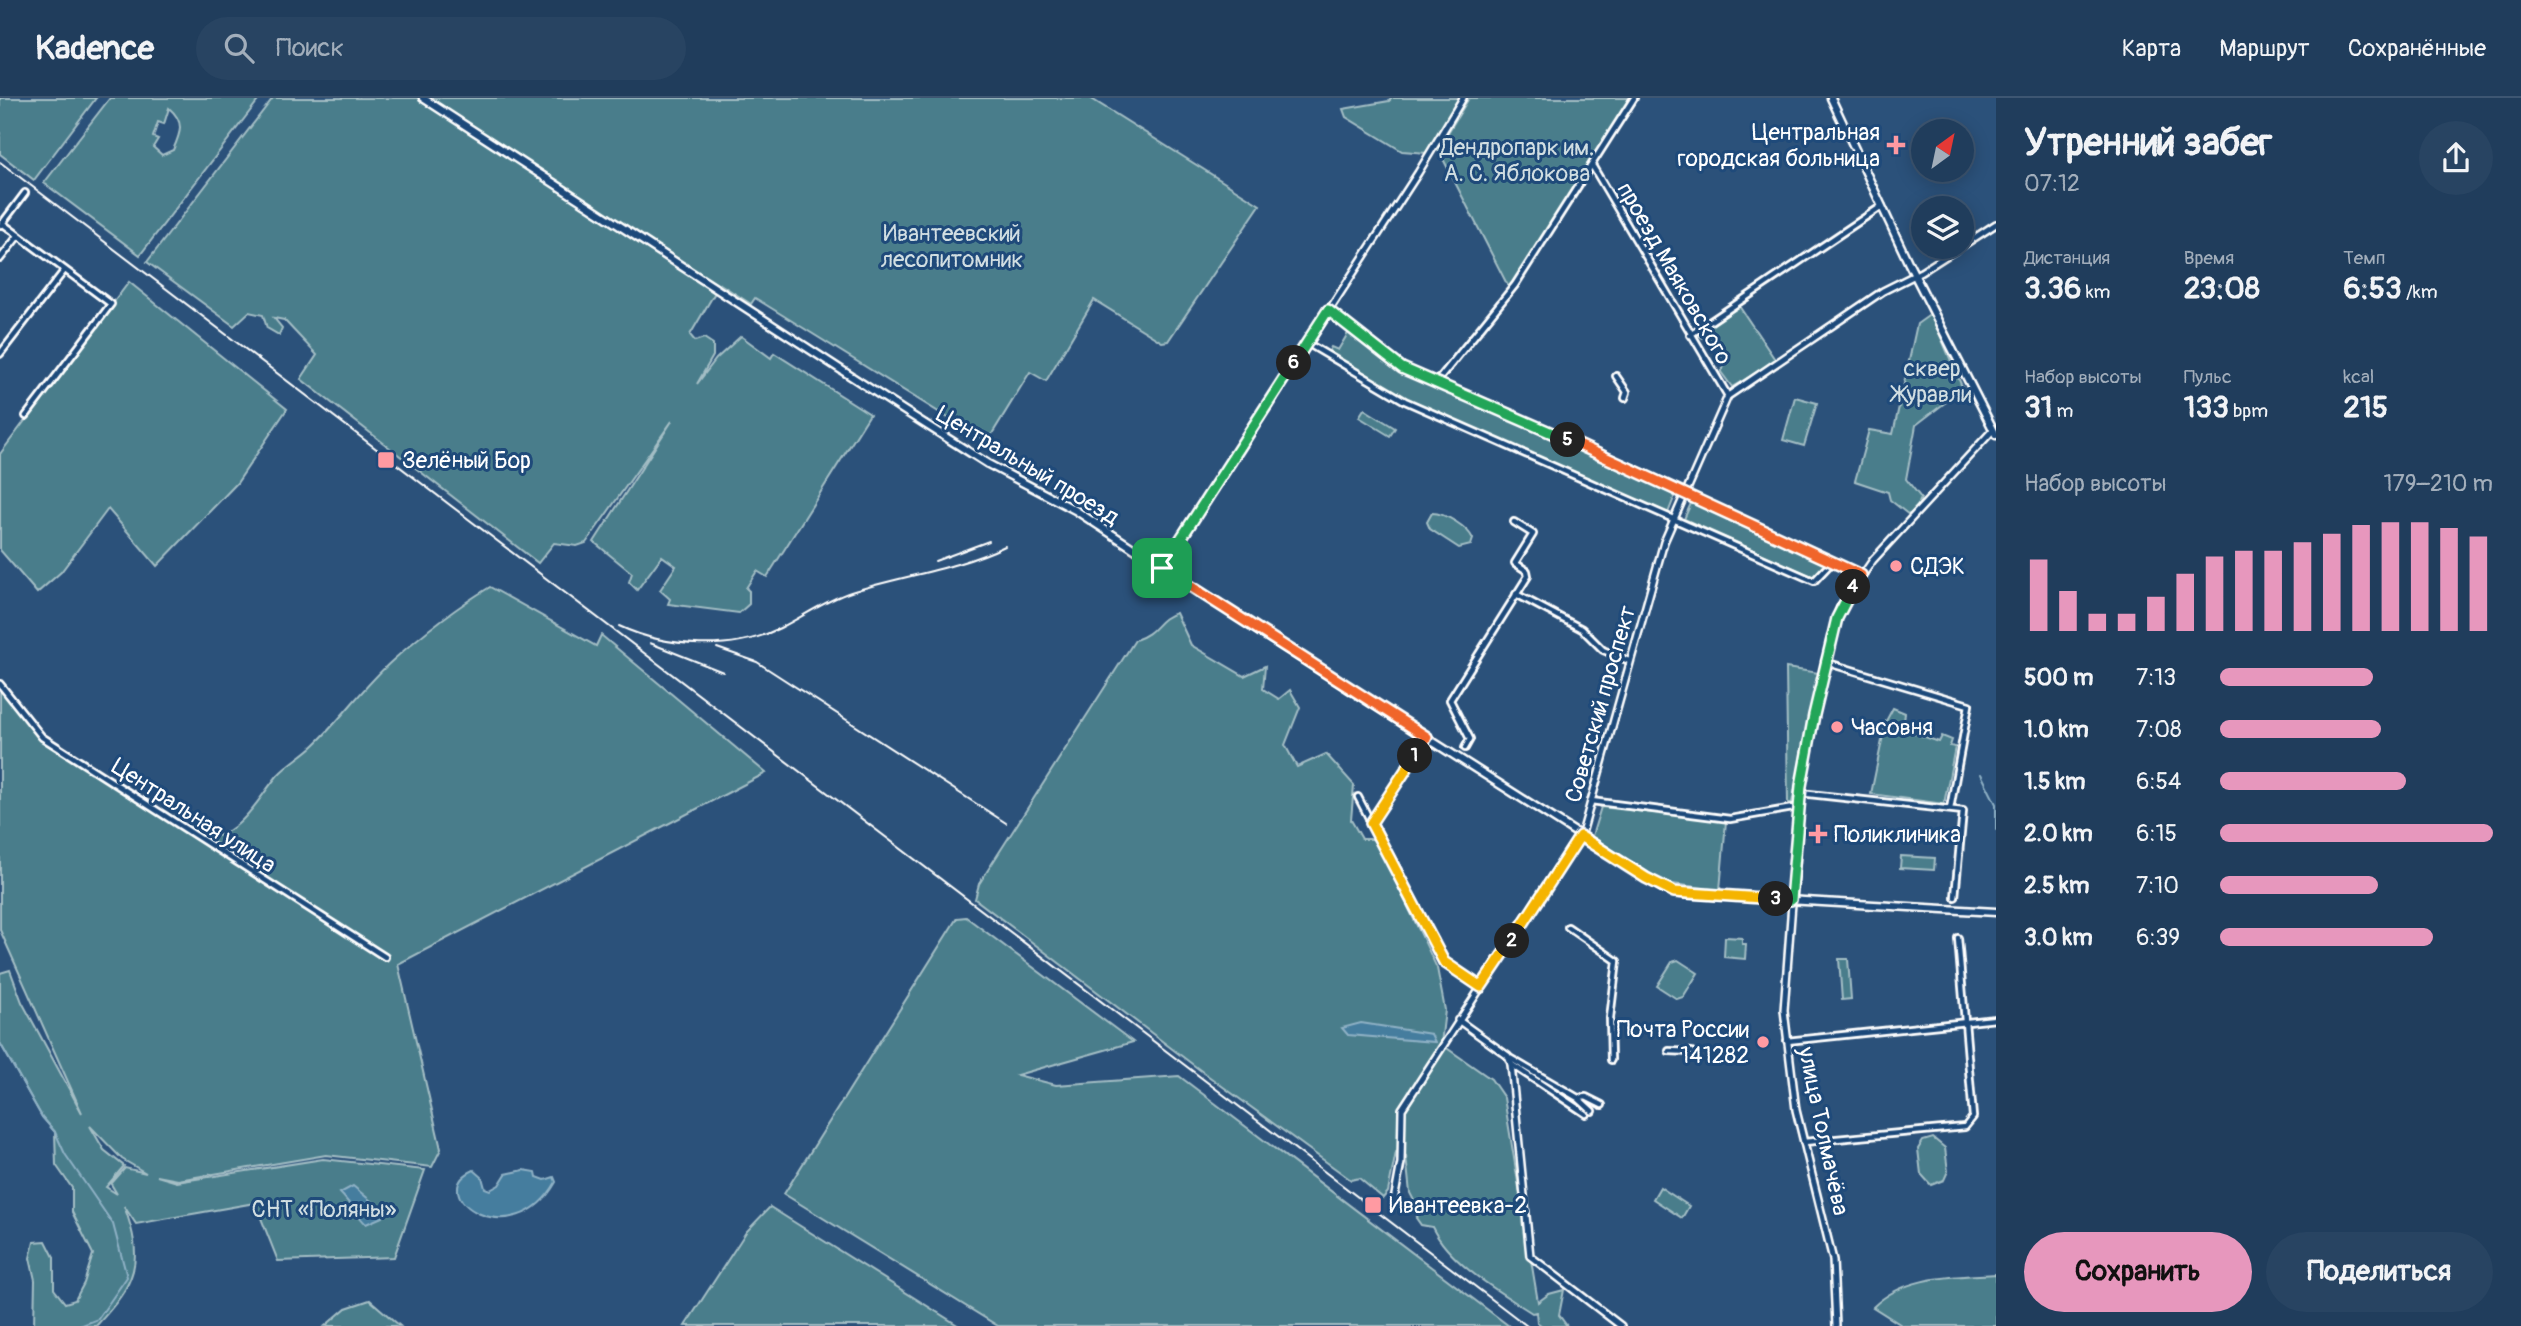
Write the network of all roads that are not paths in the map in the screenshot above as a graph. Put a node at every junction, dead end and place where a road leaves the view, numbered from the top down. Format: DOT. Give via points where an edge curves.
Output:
graph roads {
  1 [pos="423,98"];
  2 [pos="1463,98"];
  3 [pos="1634,98"];
  4 [pos="1831,98"];
  5 [pos="1593,167"];
  6 [pos="25,193"];
  7 [pos="1882,206"];
  8 [pos="1,224"];
  9 [pos="1996,224"];
  10 [pos="18,236"];
  11 [pos="1974,238"];
  12 [pos="0,259"];
  13 [pos="1940,259"];
  14 [pos="64,271"];
  15 [pos="1915,274"];
  16 [pos="1328,310"];
  17 [pos="1690,335"];
  18 [pos="1307,343"];
  19 [pos="0,354"];
  20 [pos="1616,376"];
  21 [pos="1436,383"];
  22 [pos="1728,396"];
  23 [pos="1625,398"];
  24 [pos="26,416"];
  25 [pos="1994,433"];
  26 [pos="1685,495"];
  27 [pos="1675,518"];
  28 [pos="1514,522"];
  29 [pos="1832,562"];
  30 [pos="1162,568"];
  31 [pos="1861,575"];
  32 [pos="1516,594"];
  33 [pos="1629,662"];
  34 [pos="1825,662"];
  35 [pos="0,684"];
  36 [pos="1427,737"];
  37 [pos="1465,748"];
  38 [pos="1800,793"];
  39 [pos="1358,797"];
  40 [pos="1590,801"];
  41 [pos="1799,807"];
  42 [pos="1950,809"];
  43 [pos="1371,823"];
  44 [pos="1580,836"];
  45 [pos="1955,897"];
  46 [pos="1791,900"];
  47 [pos="1996,912"];
  48 [pos="1568,927"];
  49 [pos="1958,938"];
  50 [pos="384,957"];
  51 [pos="1481,987"];
  52 [pos="1996,1019"];
  53 [pos="1458,1020"];
  54 [pos="1967,1021"];
  55 [pos="1787,1041"];
  56 [pos="1669,1051"];
  57 [pos="1692,1052"];
  58 [pos="1508,1056"];
  59 [pos="1611,1060"];
  60 [pos="1511,1063"];
  61 [pos="1578,1098"];
  62 [pos="1602,1105"];
  63 [pos="1804,1142"];
  64 [pos="1393,1206"];
  65 [pos="1621,1326"];
  66 [pos="1836,1326"];
  1 -- 30 [label="main road, Центральный проезд" via="903,410 988,464 1065,503"];
  2 -- 16 [label="street"];
  3 -- 5 [label="street"];
  4 -- 7 [label="main road"];
  5 -- 17 [label="street, проезд Маяковского"];
  5 -- 21 [label="street" via="1509,293"];
  6 -- 8 [label="street"];
  7 -- 15 [label="main road"];
  7 -- 17 [label="street"];
  8 -- 10 [label="street"];
  9 -- 11 [label="street"];
  10 -- 12 [label="street"];
  10 -- 14 [label="street"];
  13 -- 15 [label="street"];
  14 -- 19 [label="street"];
  14 -- 24 [label="street" via="111,304"];
  15 -- 22 [label="street" via="1870,299"];
  15 -- 25 [label="main road"];
  16 -- 18 [label="street"];
  16 -- 21 [label="street" via="1387,358"];
  17 -- 22 [label="street, проезд Маяковского"];
  18 -- 27 [label="street" via="1405,401"];
  18 -- 30 [label="street"];
  20 -- 23 [label="street" via="1627,392"];
  21 -- 26 [label="street"];
  22 -- 26 [label="street, Советский проспект"];
  25 -- 31 [label="street, улица Толмачёва"];
  26 -- 27 [label="street, Советский проспект"];
  26 -- 29 [label="street"];
  27 -- 29 [label="street" via="1814,581"];
  27 -- 33 [label="street, Советский проспект"];
  28 -- 32 [label="street" via="1533,534 1515,562 1528,576"];
  29 -- 31 [label="street"];
  30 -- 36 [label="main road, Центральный проезд"];
  31 -- 34 [label="street, улица Толмачёва" via="1840,608"];
  32 -- 33 [label="street" via="1582,629 1603,650"];
  32 -- 37 [label="street" via="1450,699 1470,739"];
  33 -- 40 [label="street, Советский проспект"];
  34 -- 38 [label="street, улица Толмачёва"];
  34 -- 42 [label="street" via="1969,705"];
  35 -- 50 [label="street, Центральная улица" via="41,737"];
  36 -- 43 [label="street"];
  36 -- 44 [label="main road, Центральный проезд"];
  38 -- 41 [label="street, улица Толмачёва"];
  38 -- 42 [label="street"];
  39 -- 43 [label="street"];
  40 -- 41 [label="street" via="1730,819"];
  40 -- 44 [label="street, Советский проспект"];
  41 -- 46 [label="street, улица Толмачёва"];
  42 -- 45 [label="street" via="1963,811"];
  43 -- 51 [label="street" via="1444,962"];
  44 -- 46 [label="main road, Центральный проезд" via="1674,892"];
  44 -- 51 [label="street, Советский проспект"];
  46 -- 47 [label="main road, Центральный проезд"];
  46 -- 55 [label="street, улица Толмачёва" via="1784,992"];
  48 -- 59 [label="street" via="1617,961 1610,1018"];
  49 -- 54 [label="street"];
  51 -- 53 [label="street, Советский проспект"];
  52 -- 54 [label="street"];
  53 -- 58 [label="street"];
  53 -- 64 [label="street, Советский проспект" via="1402,1109 1401,1163"];
  54 -- 55 [label="street"];
  54 -- 63 [label="street" via="1973,1117 1965,1127"];
  55 -- 63 [label="street, улица Толмачёва"];
  56 -- 57 [label="street"];
  58 -- 60 [label="street"];
  58 -- 61 [label="street"];
  60 -- 61 [label="street" via="1589,1112"];
  60 -- 65 [label="street" via="1530,1256"];
  61 -- 62 [label="street"];
  63 -- 66 [label="street, улица Толмачёва" via="1833,1260"];
}
